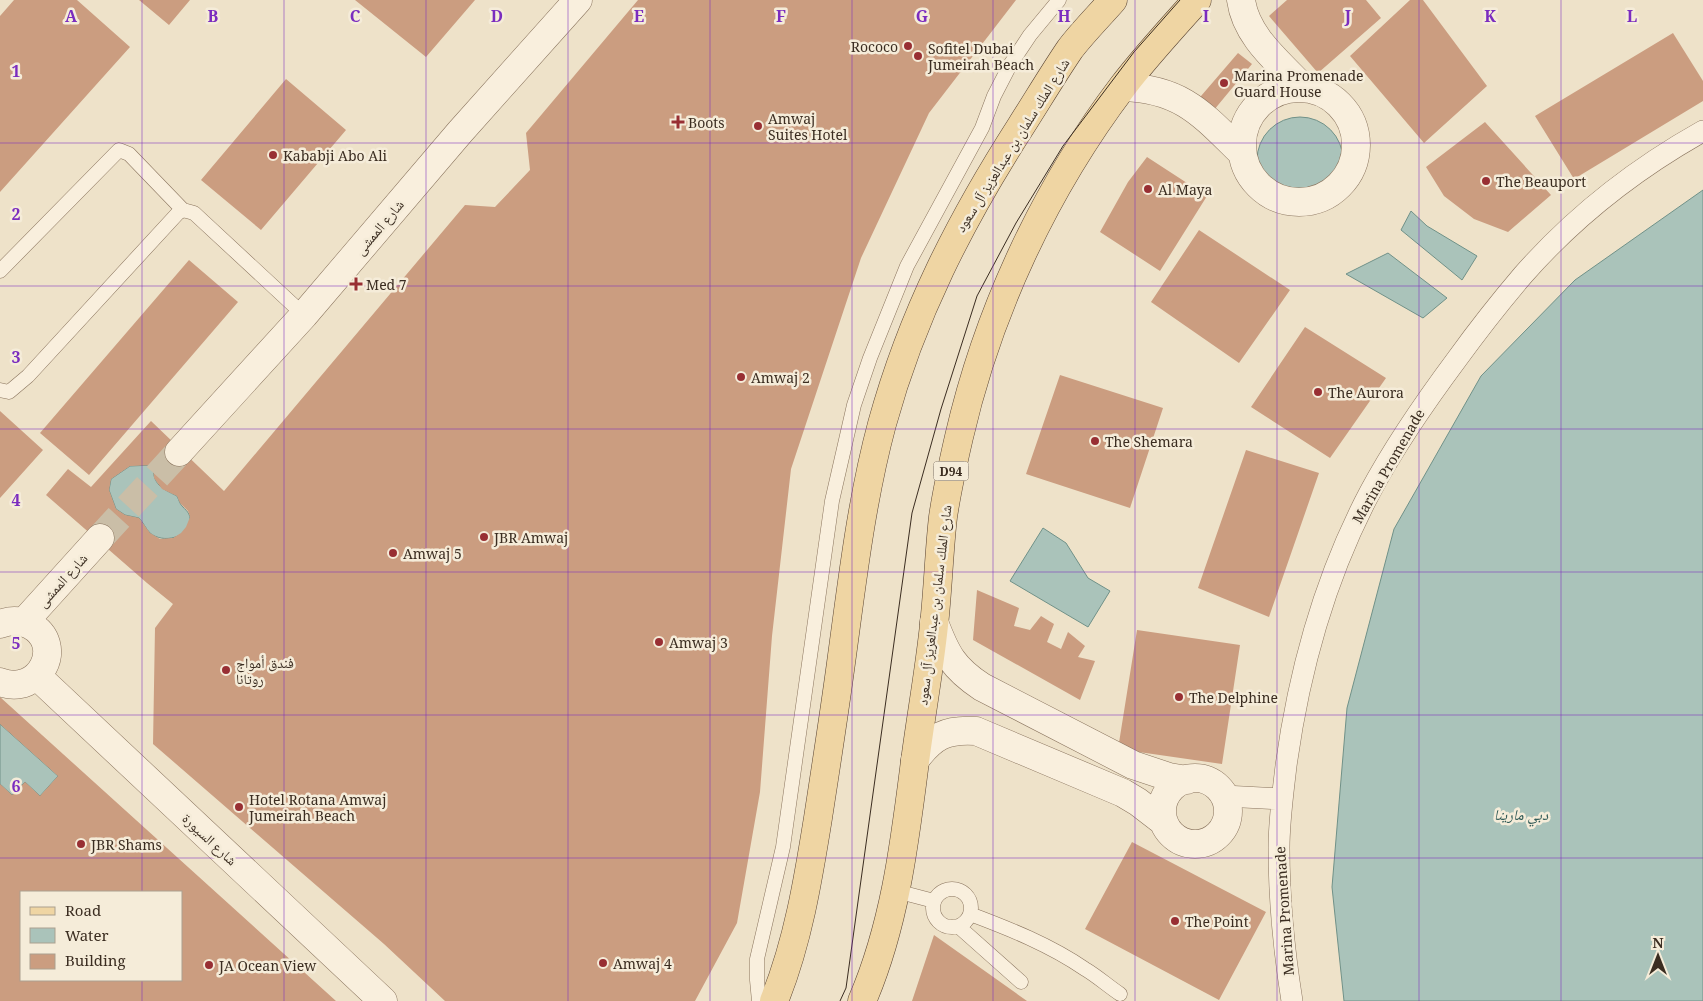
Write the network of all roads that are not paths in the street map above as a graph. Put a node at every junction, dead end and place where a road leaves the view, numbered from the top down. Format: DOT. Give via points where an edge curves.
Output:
graph roads {
  1 [pos="578,0"];
  2 [pos="1060,0"];
  3 [pos="1113,0"];
  4 [pos="1197,0"];
  5 [pos="1241,0"];
  6 [pos="1123,87"];
  7 [pos="1303,88"];
  8 [pos="1703,131"];
  9 [pos="1241,152"];
  10 [pos="183,210"];
  11 [pos="0,271"];
  12 [pos="304,315"];
  13 [pos="0,390"];
  14 [pos="179,452"];
  15 [pos="100,538"];
  16 [pos="934,622"];
  17 [pos="12,623"];
  18 [pos="37,676"];
  19 [pos="0,682"];
  20 [pos="915,760"];
  21 [pos="1187,780"];
  22 [pos="1224,796"];
  23 [pos="1282,799"];
  24 [pos="1164,822"];
  25 [pos="896,891"];
  26 [pos="934,901"];
  27 [pos="970,914"];
  28 [pos="958,926"];
  29 [pos="1021,982"];
  30 [pos="1120,994"];
  31 [pos="382,1001"];
  32 [pos="759,1001"];
  33 [pos="774,1001"];
  34 [pos="862,1001"];
  35 [pos="1292,1001"];
  1 -- 12 [label="street, شارع الممشى"];
  2 -- 32 [label="lane" via="1010,65 982,128 907,266 854,405 832,501 785,839 757,959"];
  3 -- 33 [label="main road, شارع الملك سلمان بن عبدالعزيز آل سعود" via="1070,49 981,190 938,270 898,371 870,476 860,529 809,870 792,951"];
  4 -- 6 [label="main road, شارع الملك سلمان بن عبدالعزيز آل سعود / D94"];
  5 -- 7 [label="street" via="1253,33"];
  6 -- 9 [label="street" via="1143,88 1183,101 1201,113"];
  6 -- 16 [label="main road, شارع الملك سلمان بن عبدالعزيز آل سعود / D94" via="1039,219 1010,282 979,364 962,422 944,516"];
  7 -- 9 [label="street" via="1283,90 1255,108 1243,132"];
  7 -- 9 [label="street" via="1321,92 1337,102 1356,133 1352,168 1342,184 1314,201 1297,203 1282,200 1266,193 1254,182"];
  8 -- 23 [label="street, Marina Promenade" via="1653,162 1565,233 1489,316 1424,402 1369,493 1324,600 1298,693"];
  10 -- 11 [label="lane" via="130,154 119,150"];
  10 -- 12 [label="lane" via="194,213"];
  10 -- 13 [label="lane" via="28,376 9,392"];
  12 -- 14 [label="street, شارع الممشى"];
  15 -- 17 [label="street, شارع الممشى"];
  16 -- 20 [label="main road, شارع الملك سلمان بن عبدالعزيز آل سعود / D94"];
  16 -- 21 [label="street" via="951,659 982,687 1116,758 1151,772"];
  17 -- 18 [label="street" via="33,626 45,641 46,660"];
  18 -- 19 [label="street" via="18,685"];
  18 -- 31 [label="street, شارع السيورة"];
  20 -- 24 [label="street" via="940,735 976,730 1123,793"];
  20 -- 25 [label="main road, شارع الملك سلمان بن عبدالعزيز آل سعود / D94"];
  21 -- 22 [label="street" via="1208,782"];
  21 -- 24 [label="street" via="1169,791 1163,806"];
  22 -- 23 [label="street"];
  22 -- 24 [label="street" via="1228,817 1217,836 1208,842 1187,843 1177,839"];
  23 -- 35 [label="street, Marina Promenade" via="1281,895"];
  25 -- 26 [label="lane"];
  25 -- 34 [label="main road, شارع الملك سلمان بن عبدالعزيز آل سعود / D94" via="880,952"];
  26 -- 27 [label="lane" via="946,889 963,891 972,906"];
  26 -- 28 [label="lane" via="933,910 941,924"];
  27 -- 28 [label="lane"];
  27 -- 30 [label="lane" via="1049,947"];
  28 -- 29 [label="lane"];
}
